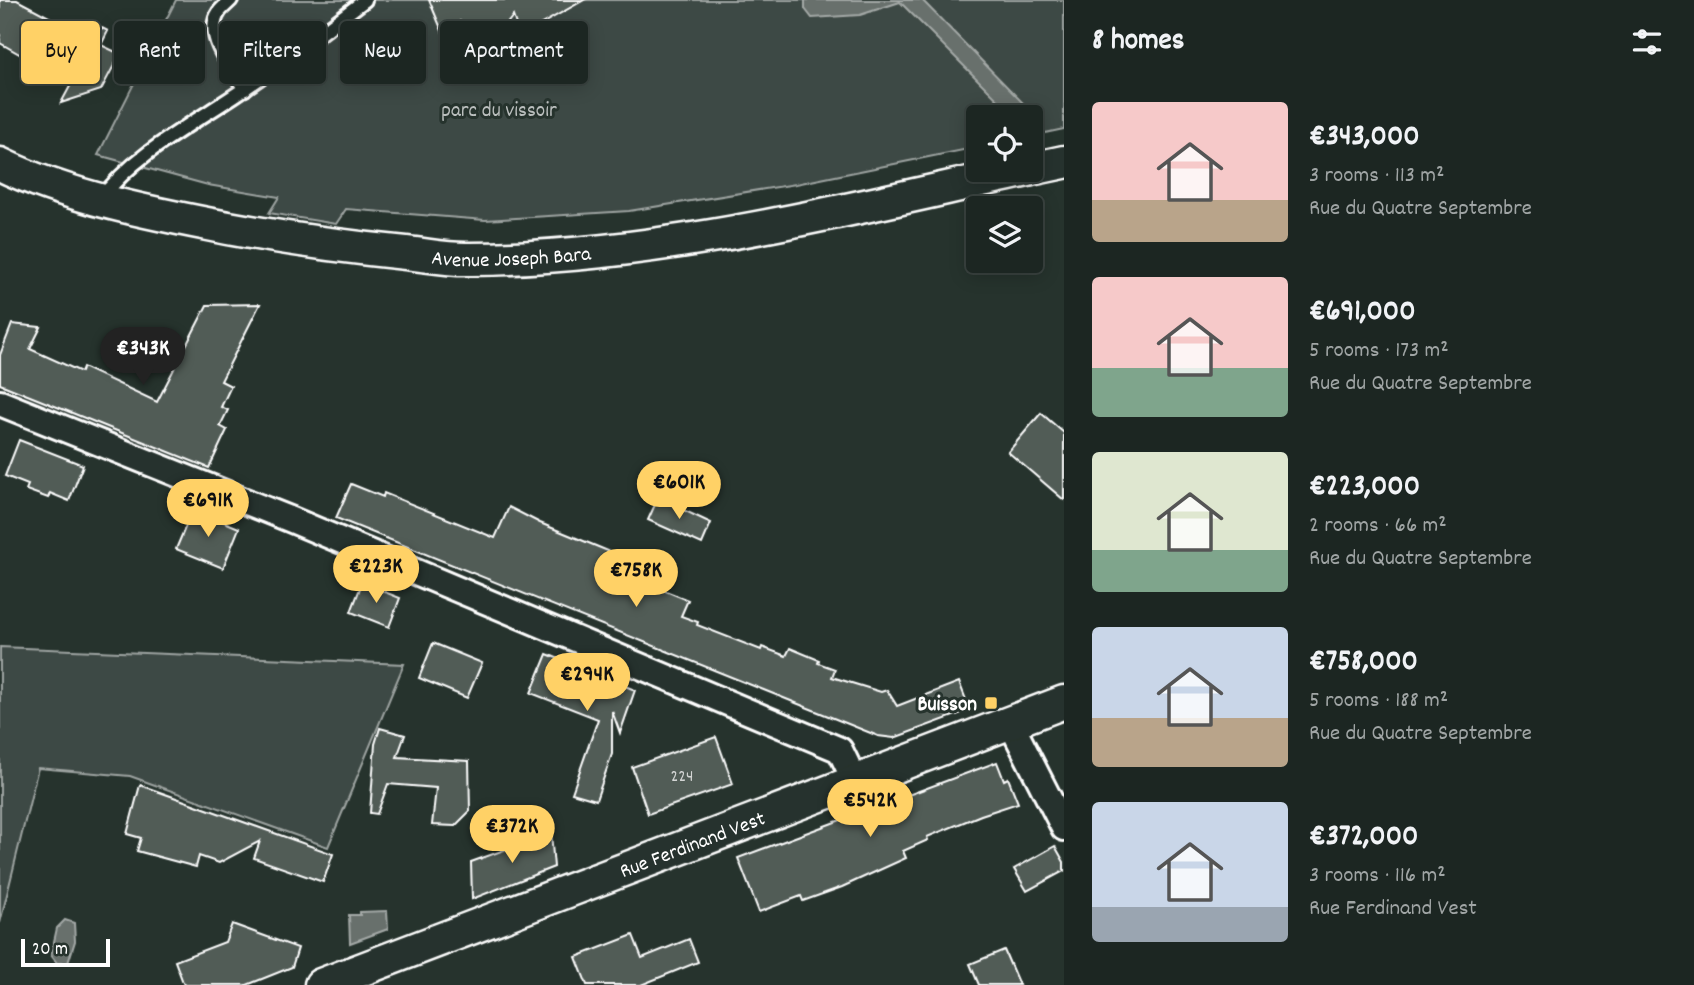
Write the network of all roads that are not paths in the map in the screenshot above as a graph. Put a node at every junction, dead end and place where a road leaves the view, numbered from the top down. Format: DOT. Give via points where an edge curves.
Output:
graph roads {
  1 [pos="231,0"];
  2 [pos="365,0"];
  3 [pos="244,89"];
  4 [pos="1064,162"];
  5 [pos="0,164"];
  6 [pos="1043,166"];
  7 [pos="970,182"];
  8 [pos="101,199"];
  9 [pos="0,403"];
  10 [pos="1064,702"];
  11 [pos="1010,722"];
  12 [pos="855,781"];
  13 [pos="1064,828"];
  14 [pos="321,985"];
  1 -- 3 [label="lane" via="217,14 215,38"];
  2 -- 3 [label="lane"];
  3 -- 8 [label="lane" via="135,162"];
  4 -- 6 [label="street, Avenue Joseph Bara"];
  5 -- 8 [label="street, Avenue Joseph Bara" via="28,178"];
  7 -- 8 [label="street, Avenue Joseph Bara" via="668,245 468,260 324,245"];
  9 -- 12 [label="street" via="840,750"];
  10 -- 11 [label="street, Rue Ferdinand Vest"];
  11 -- 12 [label="street, Rue Ferdinand Vest"];
  11 -- 13 [label="street"];
  12 -- 14 [label="street, Rue Ferdinand Vest"];
}
